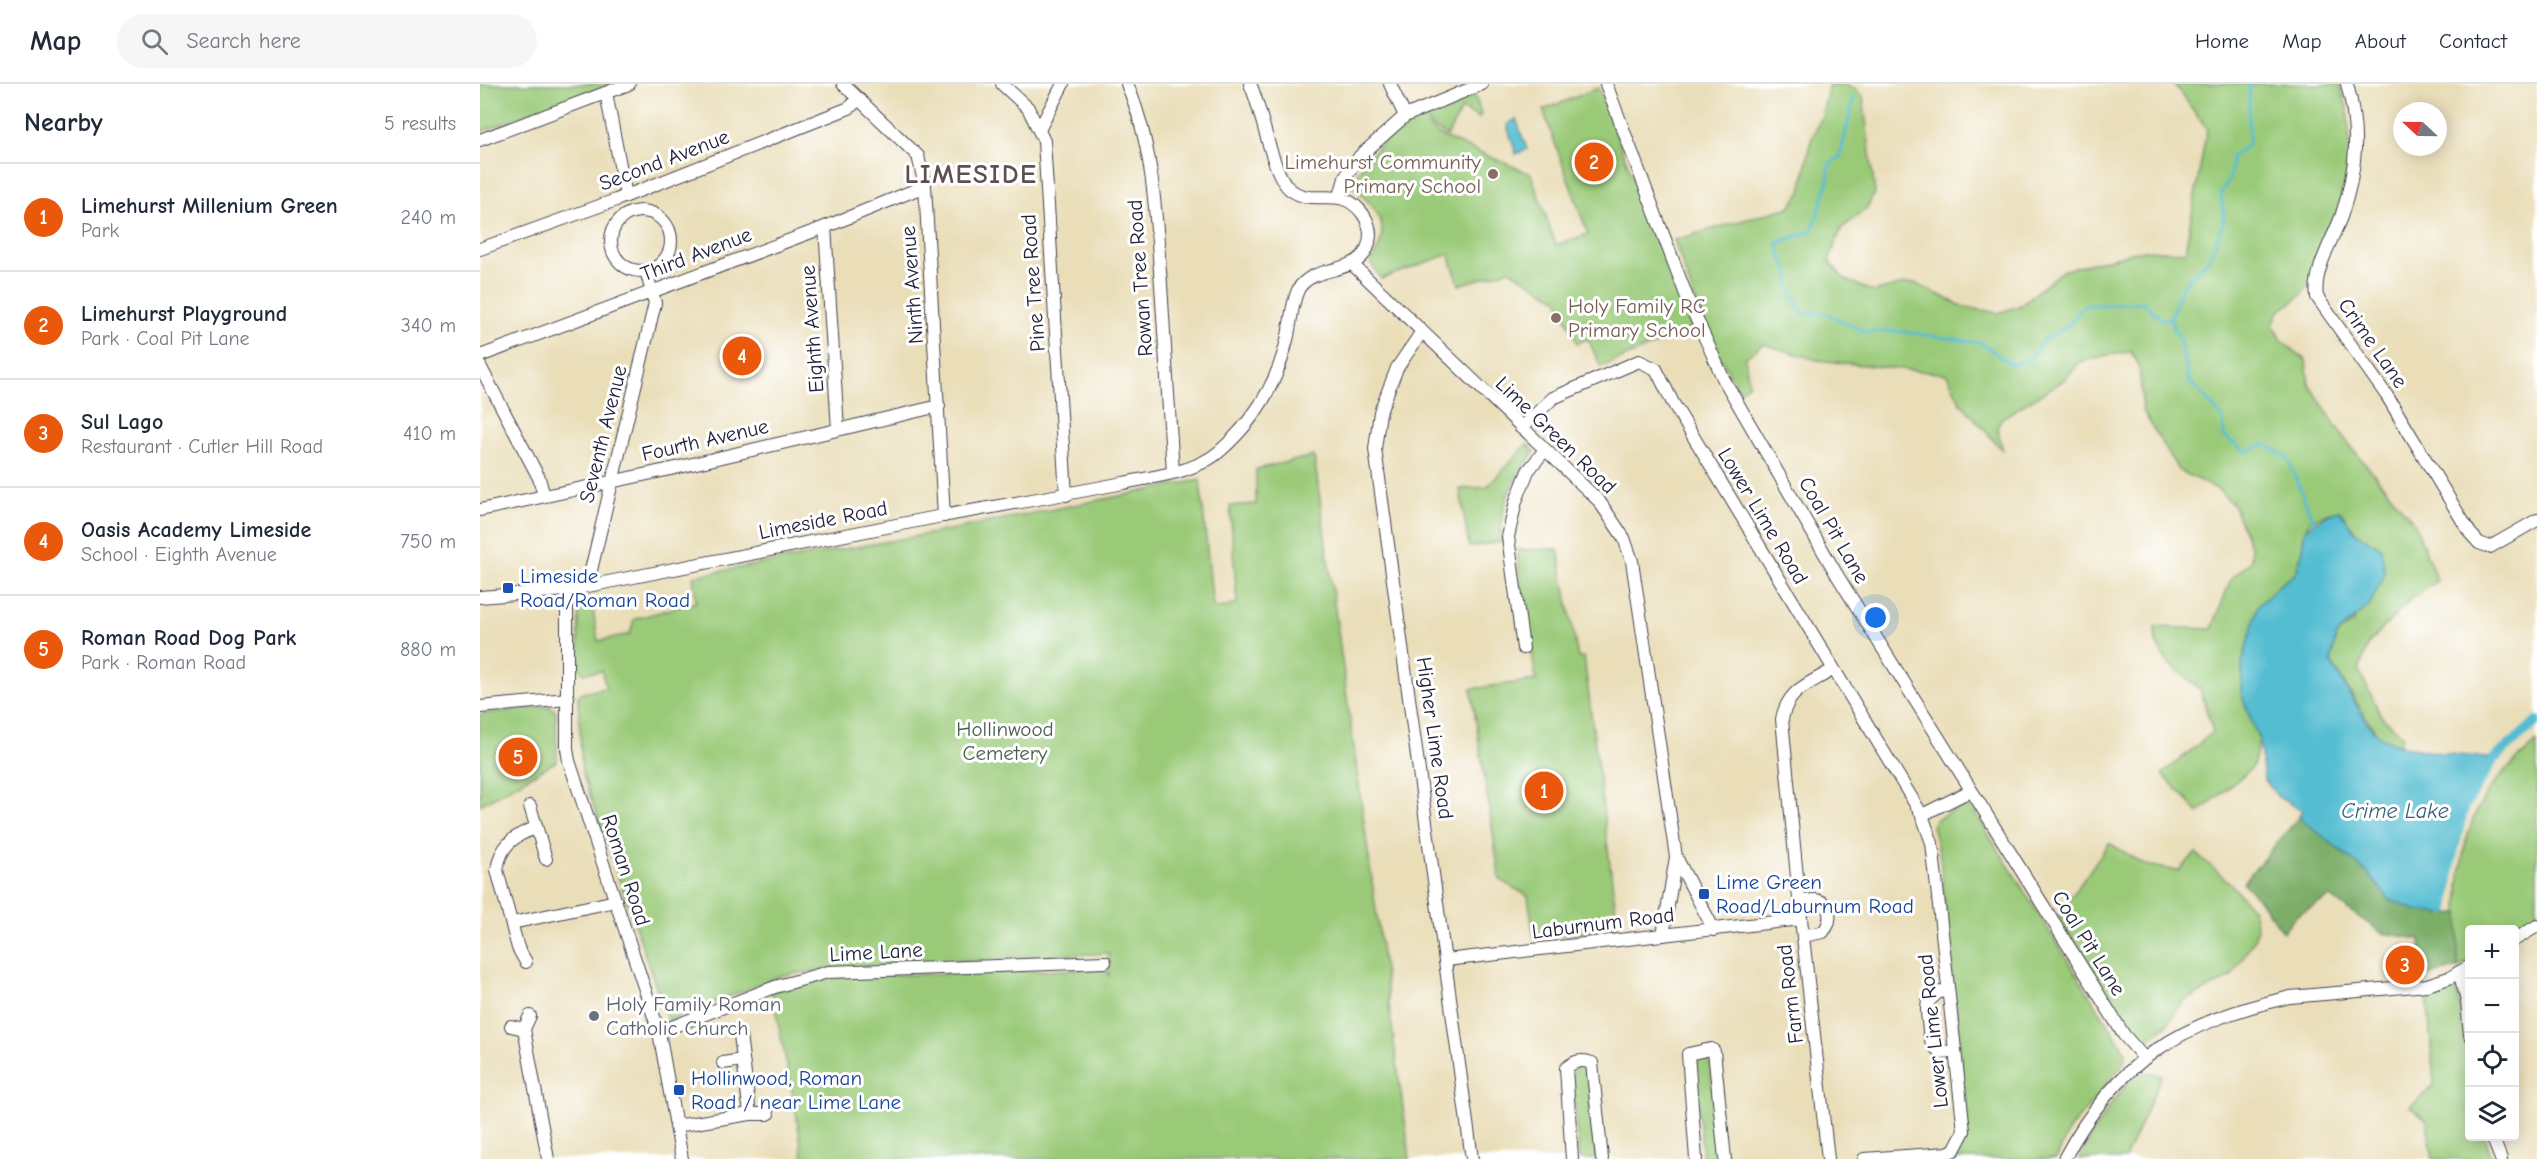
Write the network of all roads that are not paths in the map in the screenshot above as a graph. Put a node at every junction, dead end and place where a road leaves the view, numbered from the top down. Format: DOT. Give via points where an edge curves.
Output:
graph roads {
  1 [pos="629,84"];
  2 [pos="843,84"];
  3 [pos="1002,84"];
  4 [pos="1063,84"];
  5 [pos="1127,84"];
  6 [pos="1250,84"];
  7 [pos="1390,84"];
  8 [pos="1482,84"];
  9 [pos="1606,84"];
  10 [pos="2347,84"];
  11 [pos="606,93"];
  12 [pos="859,99"];
  13 [pos="1405,116"];
  14 [pos="1039,130"];
  15 [pos="480,140"];
  16 [pos="925,186"];
  17 [pos="638,191"];
  18 [pos="1340,196"];
  19 [pos="621,198"];
  20 [pos="642,211"];
  21 [pos="620,219"];
  22 [pos="825,226"];
  23 [pos="480,249"];
  24 [pos="660,264"];
  25 [pos="1353,265"];
  26 [pos="646,271"];
  27 [pos="671,284"];
  28 [pos="651,292"];
  29 [pos="1421,333"];
  30 [pos="480,356"];
  31 [pos="480,366"];
  32 [pos="939,406"];
  33 [pos="1521,428"];
  34 [pos="838,429"];
  35 [pos="1544,451"];
  36 [pos="1173,472"];
  37 [pos="611,481"];
  38 [pos="1066,495"];
  39 [pos="544,496"];
  40 [pos="480,510"];
  41 [pos="944,516"];
  42 [pos="2537,520"];
  43 [pos="593,585"];
  44 [pos="567,590"];
  45 [pos="480,597"];
  46 [pos="1523,648"];
  47 [pos="1832,670"];
  48 [pos="568,699"];
  49 [pos="480,707"];
  50 [pos="1970,791"];
  51 [pos="530,806"];
  52 [pos="1922,815"];
  53 [pos="536,828"];
  54 [pos="1676,857"];
  55 [pos="546,859"];
  56 [pos="616,901"];
  57 [pos="1799,902"];
  58 [pos="1800,919"];
  59 [pos="512,923"];
  60 [pos="2537,926"];
  61 [pos="1714,930"];
  62 [pos="1663,935"];
  63 [pos="1803,936"];
  64 [pos="2519,936"];
  65 [pos="1446,960"];
  66 [pos="526,962"];
  67 [pos="1105,962"];
  68 [pos="2464,969"];
  69 [pos="1948,990"];
  70 [pos="530,1016"];
  71 [pos="511,1026"];
  72 [pos="525,1029"];
  73 [pos="659,1032"];
  74 [pos="2469,1033"];
  75 [pos="740,1035"];
  76 [pos="1955,1051"];
  77 [pos="2144,1058"];
  78 [pos="742,1060"];
  79 [pos="723,1063"];
  80 [pos="750,1114"];
  81 [pos="768,1114"];
  82 [pos="676,1126"];
  83 [pos="2494,1141"];
  84 [pos="548,1159"];
  85 [pos="682,1159"];
  86 [pos="1472,1159"];
  87 [pos="1572,1159"];
  88 [pos="1602,1159"];
  89 [pos="1696,1159"];
  90 [pos="1725,1159"];
  91 [pos="1828,1159"];
  92 [pos="1864,1159"];
  93 [pos="2064,1159"];
  94 [pos="2501,1159"];
  1 -- 11 [label="street"];
  2 -- 12 [label="street, Ninth Avenue"];
  3 -- 14 [label="street, Pine Tree Road" via="1028,108"];
  4 -- 14 [label="street"];
  5 -- 36 [label="street, Rowan Tree Road" via="1147,150 1155,200"];
  6 -- 18 [label="street" via="1285,185 1302,196"];
  7 -- 13 [label="street"];
  8 -- 13 [label="street"];
  9 -- 50 [label="street, Coal Pit Lane" via="1688,300 1723,378 1836,575"];
  10 -- 42 [label="street, Crime Lane" via="2354,110 2357,155 2342,214 2315,284 2317,297 2387,396 2479,543 2490,547"];
  11 -- 15 [label="street"];
  11 -- 19 [label="street"];
  12 -- 16 [label="street, Ninth Avenue" via="918,156"];
  12 -- 17 [label="street, Second Avenue" via="849,108"];
  13 -- 18 [label="street" via="1360,156 1345,178"];
  14 -- 38 [label="street, Pine Tree Road" via="1044,141"];
  16 -- 22 [label="street, Third Avenue"];
  16 -- 32 [label="street, Ninth Avenue"];
  17 -- 19 [label="street, Second Avenue"];
  17 -- 20 [label="street"];
  18 -- 25 [label="street" via="1357,206 1367,220 1370,236"];
  19 -- 21 [label="street"];
  19 -- 23 [label="street, Second Avenue"];
  20 -- 21 [label="street"];
  20 -- 24 [label="street" via="662,218 668,227 671,247"];
  21 -- 26 [label="street" via="611,237 614,254 627,268"];
  22 -- 27 [label="street, Third Avenue"];
  22 -- 34 [label="street, Eighth Avenue"];
  24 -- 26 [label="street"];
  24 -- 27 [label="street"];
  25 -- 29 [label="street, Lime Green Road"];
  25 -- 36 [label="street, Limeside Road" via="1315,275 1302,284 1283,360 1245,427 1201,464"];
  26 -- 28 [label="street, Seventh Avenue"];
  27 -- 28 [label="street, Third Avenue"];
  28 -- 30 [label="street, Third Avenue"];
  28 -- 37 [label="street, Seventh Avenue" via="655,303"];
  29 -- 33 [label="street, Lime Green Road"];
  29 -- 65 [label="street, Higher Lime Road" via="1397,368 1380,412 1375,449"];
  31 -- 39 [label="street" via="539,478"];
  32 -- 34 [label="street, Fourth Avenue"];
  32 -- 41 [label="street, Ninth Avenue"];
  33 -- 35 [label="street, Lime Green Road"];
  33 -- 47 [label="street, Lower Lime Road" via="1553,398 1639,361 1656,369 1672,403"];
  34 -- 37 [label="street, Fourth Avenue"];
  35 -- 46 [label="street" via="1528,471 1508,537"];
  35 -- 54 [label="street, Lime Green Road" via="1599,501 1624,538 1632,561"];
  36 -- 38 [label="street, Limeside Road"];
  37 -- 39 [label="street, Fourth Avenue"];
  37 -- 43 [label="street, Seventh Avenue" via="591,570"];
  38 -- 41 [label="street, Limeside Road"];
  39 -- 40 [label="street, Fourth Avenue"];
  41 -- 43 [label="street, Limeside Road"];
  43 -- 44 [label="street, Limeside Road"];
  44 -- 45 [label="street, Limeside Road"];
  44 -- 48 [label="street, Roman Road"];
  47 -- 52 [label="street, Lower Lime Road"];
  47 -- 57 [label="street, Farm Road" via="1794,694 1785,705 1782,719"];
  48 -- 49 [label="street"];
  48 -- 56 [label="street, Roman Road" via="569,761"];
  50 -- 52 [label="street"];
  50 -- 77 [label="street, Coal Pit Lane" via="2124,1035"];
  51 -- 53 [label="street"];
  52 -- 69 [label="street, Lower Lime Road" via="1932,843"];
  53 -- 55 [label="street"];
  53 -- 59 [label="street" via="508,842 498,860 498,881"];
  54 -- 61 [label="street, Lime Green Road"];
  54 -- 62 [label="street, Lime Green Road"];
  56 -- 59 [label="street"];
  56 -- 73 [label="street, Roman Road"];
  57 -- 58 [label="street, Farm Road"];
  57 -- 63 [label="street" via="1822,903 1830,919 1823,932"];
  58 -- 61 [label="street, Laburnum Road"];
  58 -- 63 [label="street, Farm Road"];
  59 -- 66 [label="street" via="512,950"];
  60 -- 64 [label="street"];
  61 -- 62 [label="street, Laburnum Road"];
  62 -- 65 [label="street, Laburnum Road"];
  63 -- 91 [label="street, Farm Road"];
  65 -- 86 [label="street, Higher Lime Road"];
  67 -- 73 [label="street, Lime Lane" via="828,972 775,987"];
  68 -- 74 [label="street"];
  68 -- 77 [label="street" via="2427,985 2290,998 2247,1008 2186,1031"];
  69 -- 76 [label="street, Lower Lime Road"];
  69 -- 76 [label="street" via="1937,993 1928,1002 1930,1041 1945,1052"];
  70 -- 72 [label="street"];
  71 -- 72 [label="street"];
  72 -- 84 [label="street"];
  73 -- 82 [label="street, Roman Road"];
  75 -- 78 [label="street"];
  76 -- 92 [label="street, Lower Lime Road" via="1964,1131 1954,1150"];
  77 -- 93 [label="street" via="2107,1094"];
  78 -- 79 [label="street"];
  78 -- 80 [label="street"];
  80 -- 81 [label="street"];
  80 -- 82 [label="street"];
  82 -- 85 [label="street, Roman Road"];
  83 -- 94 [label="street"];
  87 -- 88 [label="street" via="1566,1068 1583,1060 1592,1063"];
  89 -- 90 [label="street" via="1688,1054 1711,1049"];
}
